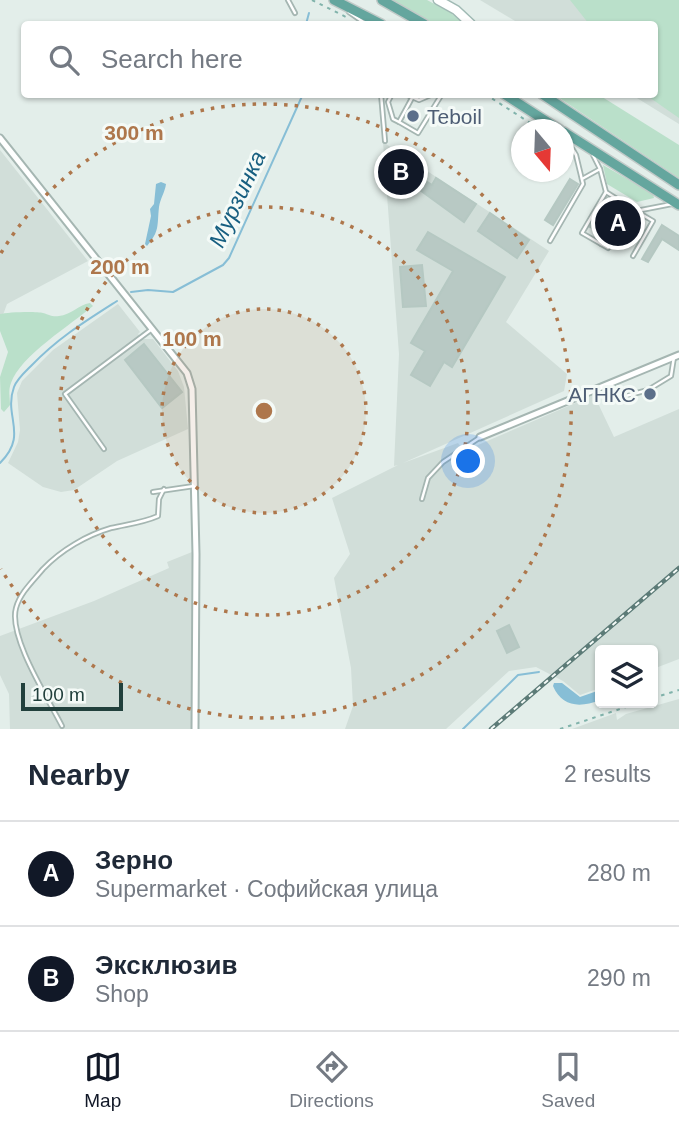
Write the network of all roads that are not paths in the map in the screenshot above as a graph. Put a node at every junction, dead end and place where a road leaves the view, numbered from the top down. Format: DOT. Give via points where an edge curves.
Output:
graph roads {
  1 [pos="288,0"];
  2 [pos="334,0"];
  3 [pos="382,0"];
  4 [pos="438,0"];
  5 [pos="345,6"];
  6 [pos="295,13"];
  7 [pos="362,21"];
  8 [pos="376,21"];
  9 [pos="419,21"];
  10 [pos="468,21"];
  11 [pos="381,98"];
  12 [pos="390,98"];
  13 [pos="412,98"];
  14 [pos="427,98"];
  15 [pos="440,98"];
  16 [pos="510,98"];
  17 [pos="548,98"];
  18 [pos="542,119"];
  19 [pos="400,122"];
  20 [pos="0,138"];
  21 [pos="574,139"];
  22 [pos="385,141"];
  23 [pos="590,149"];
  24 [pos="574,152"];
  25 [pos="600,169"];
  26 [pos="582,179"];
  27 [pos="679,185"];
  28 [pos="606,192"];
  29 [pos="677,204"];
  30 [pos="625,205"];
  31 [pos="636,211"];
  32 [pos="550,241"];
  33 [pos="601,244"];
  34 [pos="608,248"];
  35 [pos="633,256"];
  36 [pos="152,329"];
  37 [pos="676,356"];
  38 [pos="607,385"];
  39 [pos="480,437"];
  40 [pos="104,449"];
  41 [pos="194,486"];
  42 [pos="164,489"];
  43 [pos="153,492"];
  44 [pos="422,499"];
  45 [pos="62,726"];
  46 [pos="195,729"];
  1 -- 6 [label="lane"];
  2 -- 5 [label="main road"];
  3 -- 9 [label="main road"];
  4 -- 10 [label="street"];
  5 -- 7 [label="lane"];
  5 -- 8 [label="main road"];
  11 -- 22 [label="lane"];
  12 -- 19 [label="lane" via="393,119"];
  13 -- 14 [label="lane"];
  13 -- 19 [label="lane"];
  15 -- 19 [label="lane" via="418,133"];
  16 -- 18 [label="main road"];
  17 -- 27 [label="main road"];
  20 -- 36 [label="street"];
  21 -- 23 [label="main road"];
  23 -- 25 [label="lane"];
  23 -- 29 [label="main road"];
  24 -- 26 [label="lane"];
  25 -- 26 [label="lane"];
  25 -- 28 [label="lane"];
  26 -- 32 [label="lane"];
  28 -- 30 [label="lane"];
  28 -- 33 [label="lane" via="582,233"];
  29 -- 31 [label="lane"];
  30 -- 31 [label="lane"];
  30 -- 33 [label="lane"];
  31 -- 35 [label="lane" via="653,221"];
  33 -- 34 [label="lane"];
  36 -- 40 [label="lane" via="65,394"];
  36 -- 41 [label="street" via="187,373 192,389"];
  37 -- 38 [label="street"];
  37 -- 38 [label="lane" via="671,376 648,390 621,397"];
  38 -- 39 [label="street"];
  39 -- 44 [label="lane" via="428,478"];
  41 -- 42 [label="lane"];
  41 -- 46 [label="street"];
  42 -- 43 [label="lane"];
  42 -- 45 [label="lane" via="158,516 74,544 26,588 15,610 26,658"];
}
